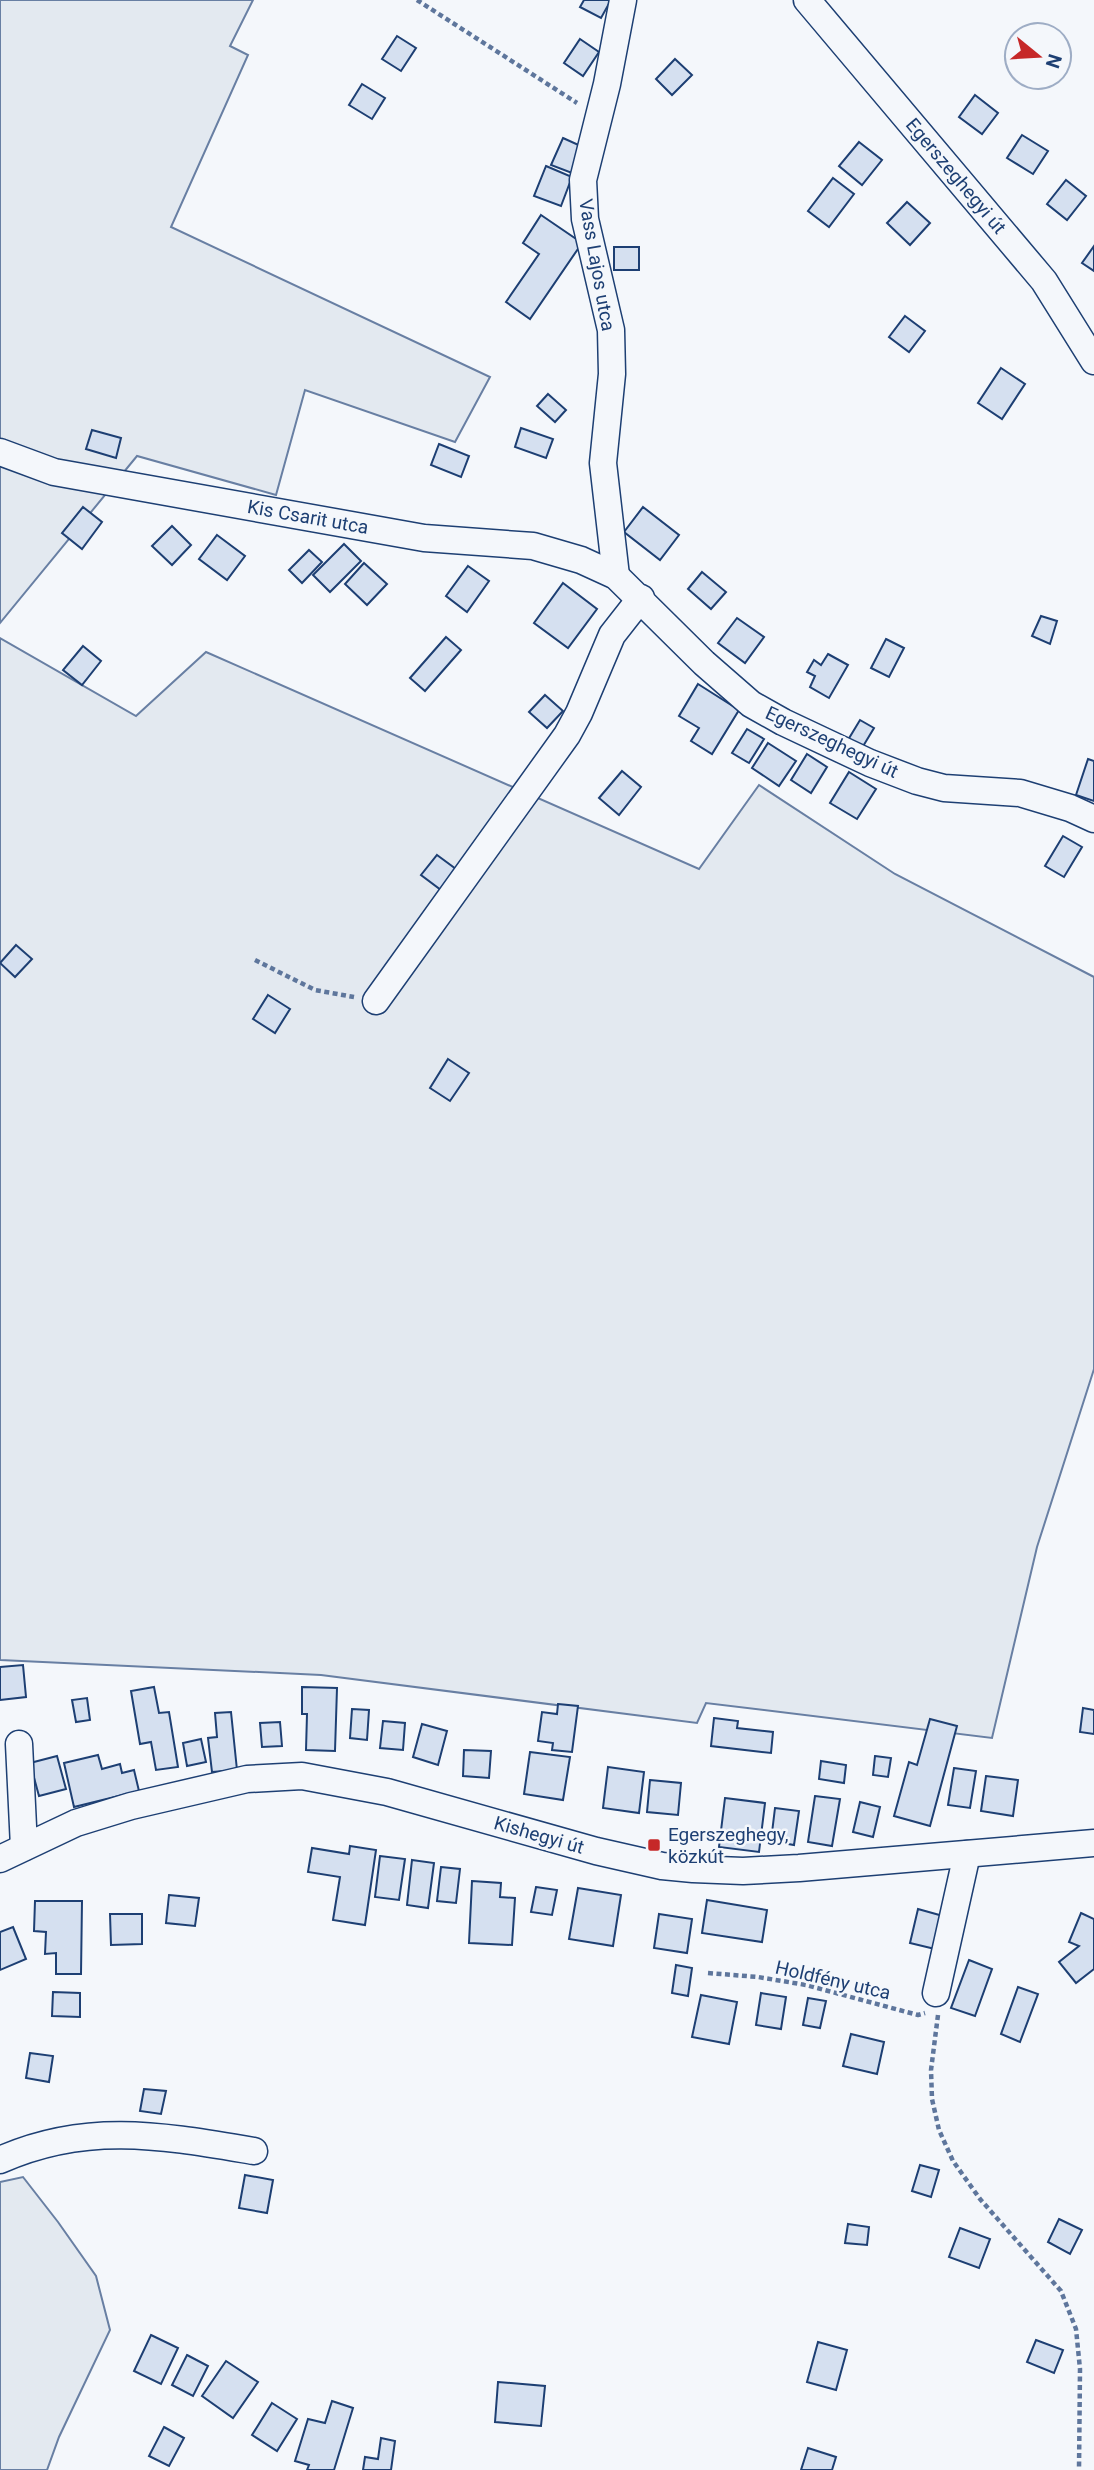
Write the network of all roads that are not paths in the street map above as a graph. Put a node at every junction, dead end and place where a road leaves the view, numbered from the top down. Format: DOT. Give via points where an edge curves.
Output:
graph roads {
  1 [pos="623,0"];
  2 [pos="807,0"];
  3 [pos="1094,361"];
  4 [pos="0,452"];
  5 [pos="616,576"];
  6 [pos="641,598"];
  7 [pos="1094,819"];
  8 [pos="376,1001"];
  9 [pos="19,1744"];
  10 [pos="1094,1843"];
  11 [pos="24,1847"];
  12 [pos="967,1854"];
  13 [pos="0,1859"];
  14 [pos="936,1993"];
  15 [pos="254,2151"];
  16 [pos="0,2160"];
  1 -- 5 [label="street, Vass Lajos utca" via="583,180 585,219 611,330 612,374 603,463"];
  2 -- 3 [label="street, Egerszeghegyi út" via="1044,281"];
  4 -- 5 [label="street, Kis Csarit utca" via="54,472 424,538 534,545"];
  5 -- 6 [label="street, Egerszeghegyi út"];
  6 -- 7 [label="street, Egerszeghegyi út" via="751,704 805,733 917,781 944,788 1020,793"];
  6 -- 8 [label="street" via="612,635 567,735"];
  9 -- 11 [label="street"];
  10 -- 12 [label="street, Kishegyi út"];
  11 -- 12 [label="street, Kishegyi út" via="76,1823 177,1794 247,1780 302,1776 356,1785 596,1851 682,1868 743,1871"];
  11 -- 13 [label="street, Kishegyi út"];
  12 -- 14 [label="street"];
  15 -- 16 [label="street" via="169,2136 110,2135 59,2140"];
}
